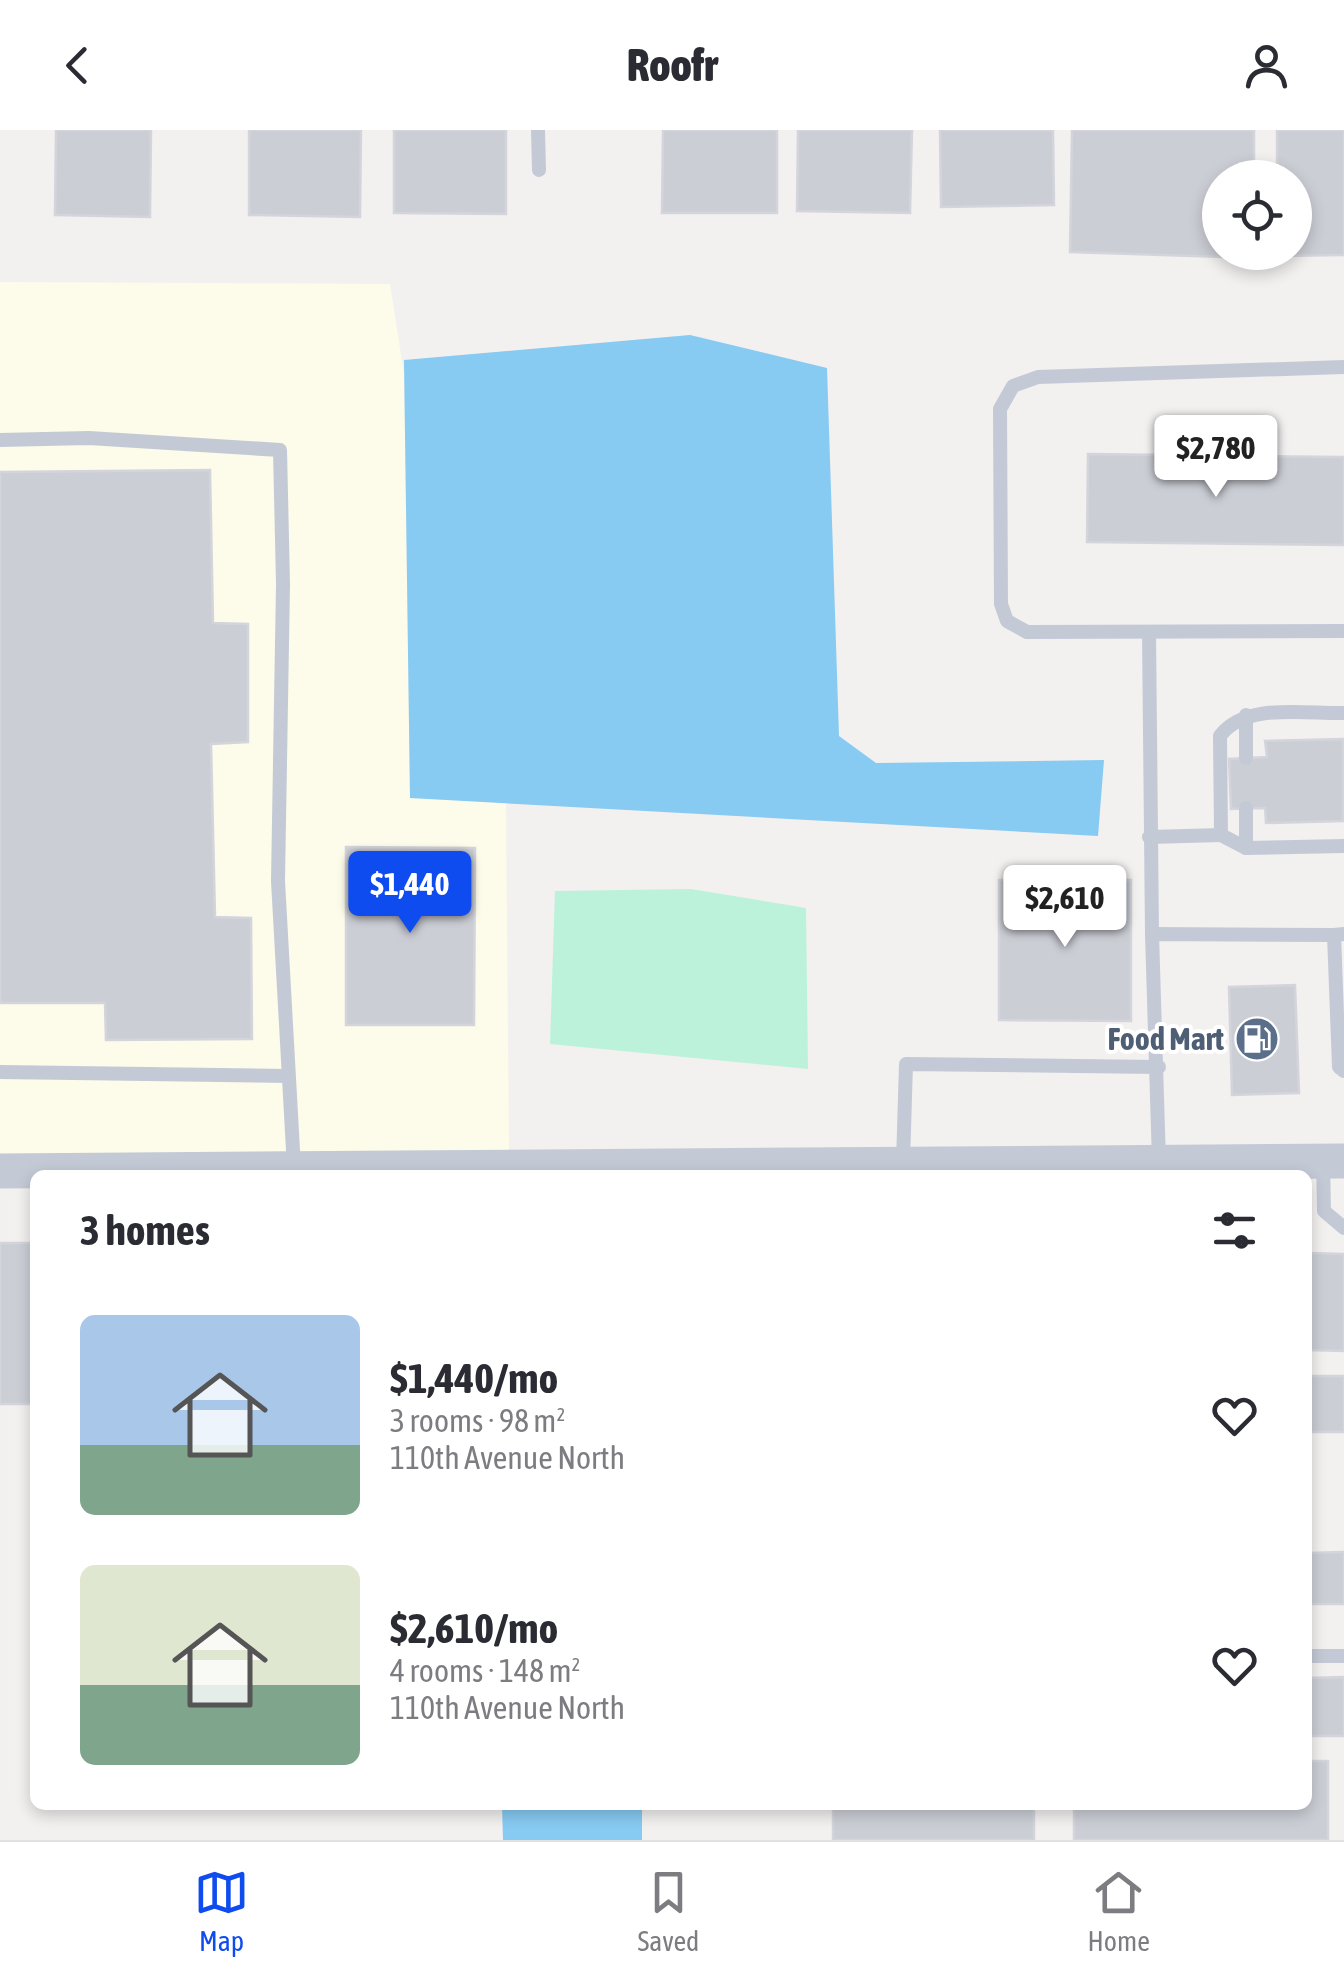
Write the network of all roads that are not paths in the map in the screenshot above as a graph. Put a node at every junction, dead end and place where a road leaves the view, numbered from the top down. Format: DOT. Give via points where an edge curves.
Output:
graph roads {
  1 [pos="538,130"];
  2 [pos="539,170"];
  3 [pos="1344,367"];
  4 [pos="0,440"];
  5 [pos="1344,631"];
  6 [pos="1148,632"];
  7 [pos="1344,713"];
  8 [pos="1246,716"];
  9 [pos="1246,758"];
  10 [pos="1246,808"];
  11 [pos="1221,835"];
  12 [pos="1150,838"];
  13 [pos="1344,846"];
  14 [pos="1246,848"];
  15 [pos="1152,934"];
  16 [pos="1339,935"];
  17 [pos="1159,1067"];
  18 [pos="1344,1071"];
  19 [pos="0,1072"];
  20 [pos="288,1076"];
  21 [pos="1333,1161"];
  22 [pos="1159,1162"];
  23 [pos="903,1164"];
  24 [pos="294,1168"];
  25 [pos="1032,1169"];
  26 [pos="1090,1169"];
  27 [pos="0,1170"];
  28 [pos="30,1170"];
  29 [pos="257,1170"];
  30 [pos="374,1170"];
  31 [pos="648,1170"];
  32 [pos="815,1170"];
  33 [pos="1344,1228"];
  34 [pos="1312,1656"];
  35 [pos="1344,1656"];
  1 -- 2 [label="lane"];
  3 -- 6 [label="lane" via="1038,377 1013,386 1000,409 1001,604 1007,620 1027,632"];
  4 -- 20 [label="lane" via="88,438 280,450 278,881"];
  5 -- 6 [label="lane"];
  6 -- 12 [label="lane"];
  7 -- 8 [label="lane"];
  8 -- 9 [label="lane"];
  8 -- 11 [label="lane" via="1220,736"];
  10 -- 14 [label="lane"];
  11 -- 12 [label="lane"];
  11 -- 14 [label="lane"];
  12 -- 15 [label="lane"];
  13 -- 14 [label="lane"];
  15 -- 16 [label="lane"];
  15 -- 17 [label="lane"];
  16 -- 18 [label="lane"];
  17 -- 22 [label="lane"];
  17 -- 23 [label="lane" via="906,1064"];
  19 -- 20 [label="lane"];
  20 -- 24 [label="lane"];
  21 -- 22 [label="street"];
  21 -- 33 [label="lane" via="1324,1211"];
  22 -- 26 [label="street"];
  23 -- 25 [label="street"];
  23 -- 32 [label="street"];
  24 -- 29 [label="street"];
  24 -- 30 [label="street"];
  25 -- 26 [label="street"];
  27 -- 28 [label="street"];
  31 -- 32 [label="street"];
  34 -- 35 [label="lane"];
}
